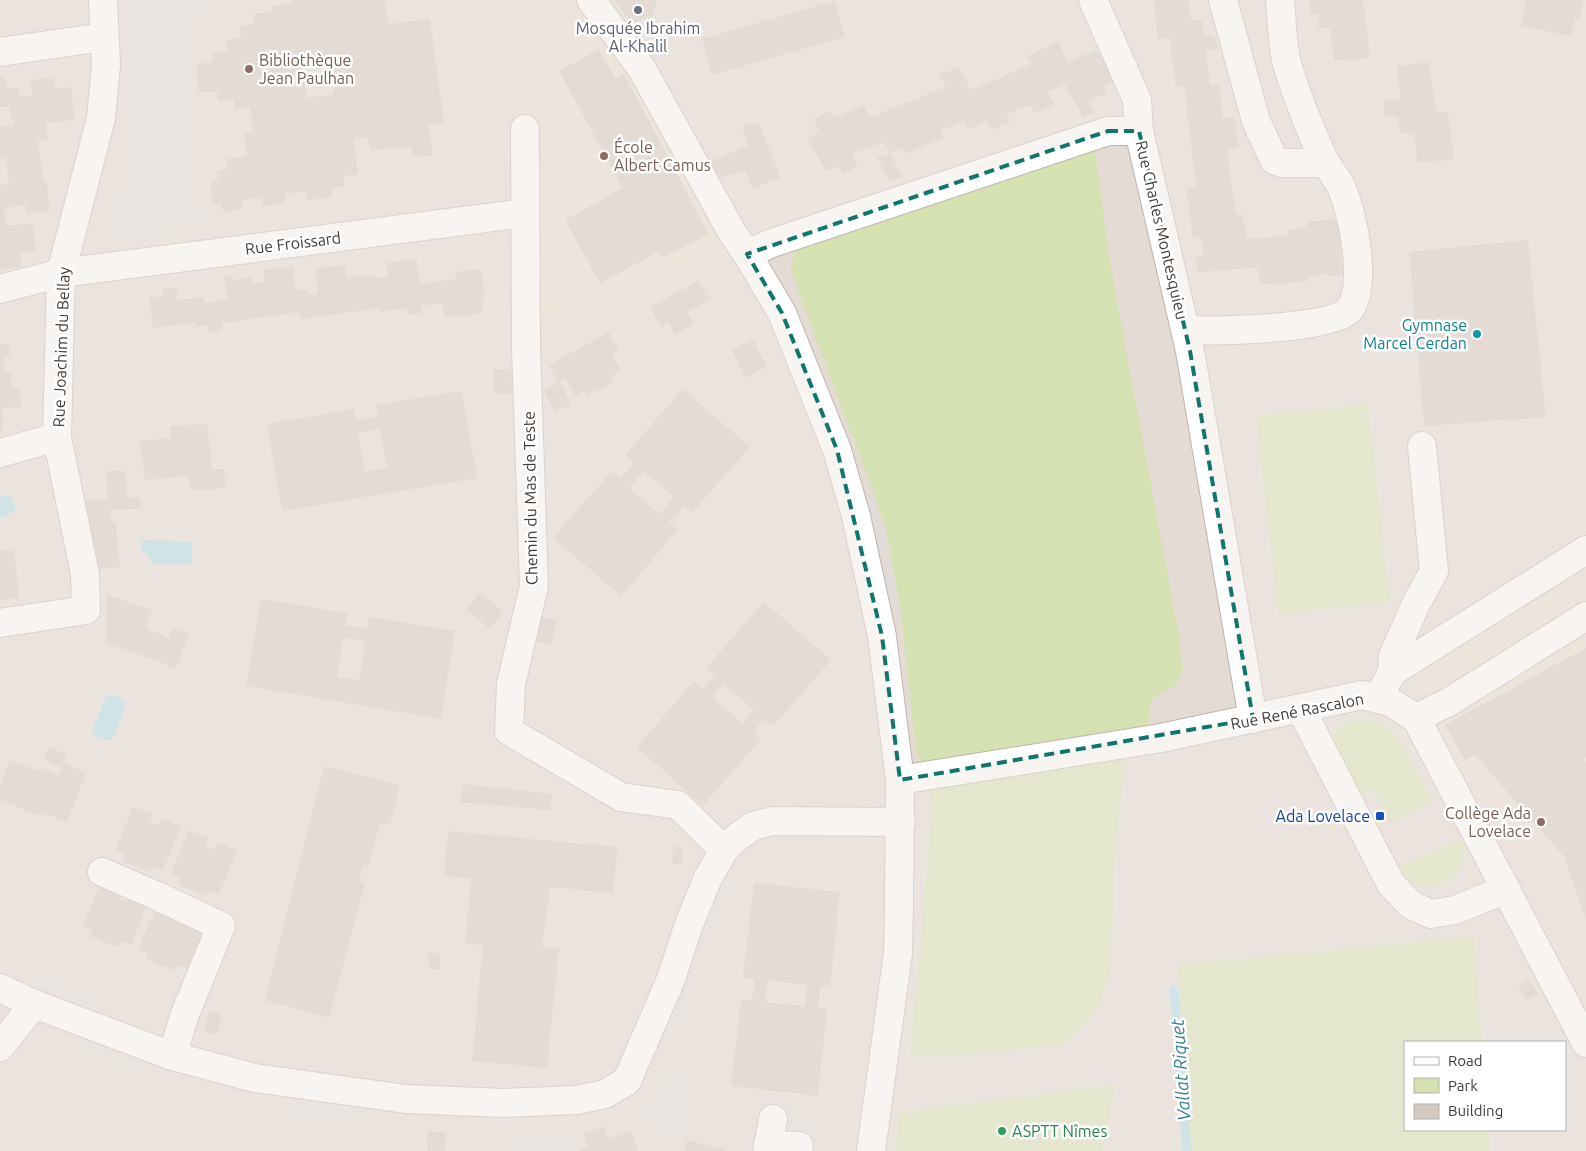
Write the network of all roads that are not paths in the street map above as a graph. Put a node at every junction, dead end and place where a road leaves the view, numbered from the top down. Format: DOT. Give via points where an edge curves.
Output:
graph roads {
  1 [pos="102,0"];
  2 [pos="591,0"];
  3 [pos="1094,0"];
  4 [pos="1223,0"];
  5 [pos="1280,0"];
  6 [pos="104,37"];
  7 [pos="0,52"];
  8 [pos="525,129"];
  9 [pos="1139,131"];
  10 [pos="1326,163"];
  11 [pos="525,213"];
  12 [pos="747,254"];
  13 [pos="61,273"];
  14 [pos="0,289"];
  15 [pos="1186,330"];
  16 [pos="58,437"];
  17 [pos="1422,446"];
  18 [pos="0,453"];
  19 [pos="1586,550"];
  20 [pos="1586,616"];
  21 [pos="0,624"];
  22 [pos="1392,672"];
  23 [pos="1378,699"];
  24 [pos="1301,709"];
  25 [pos="1416,718"];
  26 [pos="1253,719"];
  27 [pos="900,780"];
  28 [pos="901,822"];
  29 [pos="724,850"];
  30 [pos="102,872"];
  31 [pos="1506,890"];
  32 [pos="0,988"];
  33 [pos="34,1004"];
  34 [pos="1586,1043"];
  35 [pos="0,1047"];
  36 [pos="172,1056"];
  37 [pos="769,1138"];
  38 [pos="800,1146"];
  39 [pos="870,1151"];
  1 -- 6 [label="street, Rue Joachim du Bellay"];
  2 -- 12 [label="street" via="642,69"];
  3 -- 9 [label="street" via="1137,100"];
  4 -- 10 [label="street" via="1256,121 1274,160 1282,163"];
  5 -- 10 [label="street, Rue Charles Montesquieu" via="1287,63 1308,124"];
  6 -- 7 [label="street"];
  6 -- 13 [label="street, Rue Joachim du Bellay" via="106,66 101,118"];
  8 -- 11 [label="street, Chemin du Mas de Teste"];
  9 -- 12 [label="street, Rue Charles Montesquieu" via="1108,131"];
  9 -- 15 [label="street, Rue Charles Montesquieu"];
  10 -- 15 [label="street, Rue Charles Montesquieu" via="1342,188 1354,223 1358,281 1348,310 1336,318 1298,325 1220,331"];
  11 -- 13 [label="street, Rue Froissard"];
  11 -- 29 [label="street, Chemin du Mas de Teste" via="534,586 511,684 509,731 621,797 678,805"];
  12 -- 27 [label="street" via="782,313 840,459 882,636"];
  13 -- 14 [label="street, Rue Froissard"];
  13 -- 16 [label="street, Rue Joachim du Bellay"];
  15 -- 26 [label="street"];
  16 -- 18 [label="street"];
  16 -- 21 [label="street, Rue Joachim du Bellay" via="85,574 86,610"];
  17 -- 22 [label="street" via="1434,571 1393,656"];
  19 -- 22 [label="street"];
  20 -- 25 [label="street" via="1449,702"];
  22 -- 23 [label="street"];
  23 -- 24 [label="street, Rue René Rascalon" via="1362,695"];
  23 -- 25 [label="street, Rue René Rascalon" via="1390,702"];
  24 -- 26 [label="street, Rue René Rascalon"];
  24 -- 31 [label="street" via="1391,884 1411,905 1431,914 1455,910"];
  25 -- 31 [label="street"];
  26 -- 27 [label="street, Rue René Rascalon" via="1152,740"];
  27 -- 28 [label="street"];
  28 -- 29 [label="street" via="773,821 753,826"];
  28 -- 39 [label="street" via="898,953"];
  29 -- 36 [label="street" via="688,927 671,979 627,1080 605,1094 576,1100 503,1103 406,1099 255,1078"];
  30 -- 36 [label="street" via="221,926 185,1014"];
  31 -- 34 [label="street"];
  32 -- 33 [label="street"];
  33 -- 35 [label="street"];
  33 -- 36 [label="street"];
  37 -- 38 [label="street"];
}
